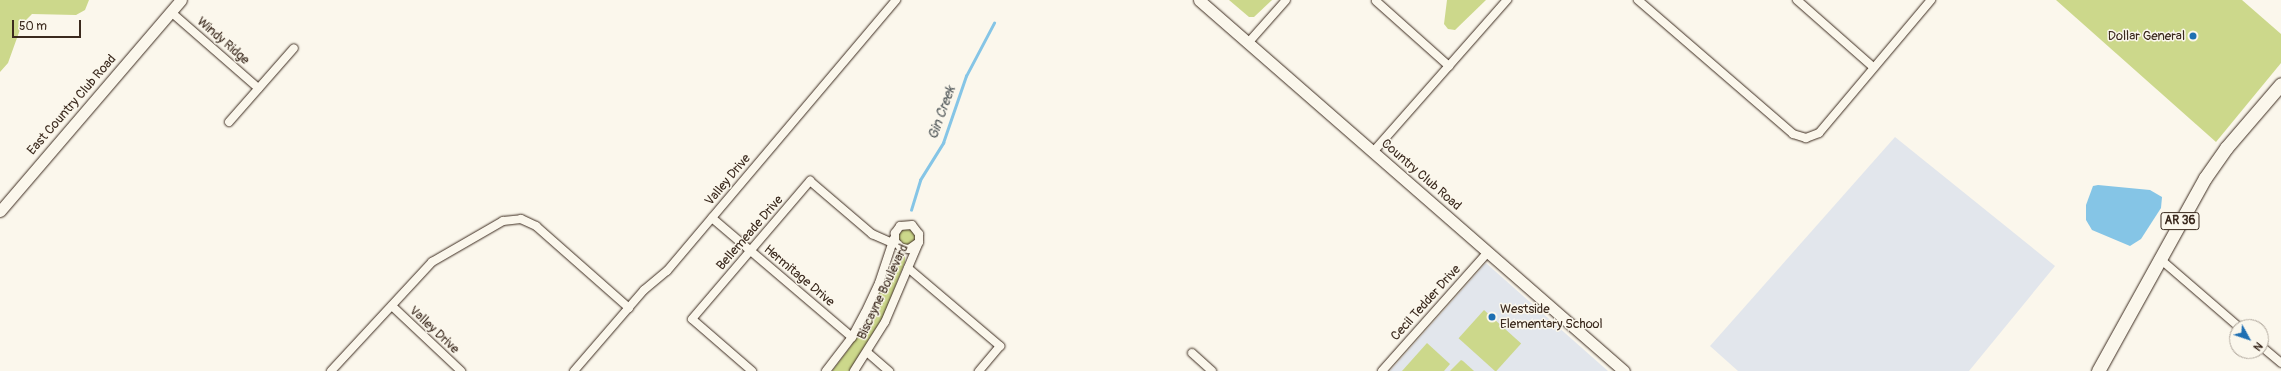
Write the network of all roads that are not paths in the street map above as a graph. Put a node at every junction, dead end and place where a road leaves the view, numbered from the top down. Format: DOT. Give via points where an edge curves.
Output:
graph roads {
  1 [pos="181,0"];
  2 [pos="896,0"];
  3 [pos="1199,0"];
  4 [pos="1286,0"];
  5 [pos="1507,0"];
  6 [pos="1638,0"];
  7 [pos="1797,0"];
  8 [pos="1931,0"];
  9 [pos="1376,1"];
  10 [pos="171,12"];
  11 [pos="1248,43"];
  12 [pos="294,48"];
  13 [pos="1449,66"];
  14 [pos="1873,67"];
  15 [pos="2281,84"];
  16 [pos="258,88"];
  17 [pos="229,122"];
  18 [pos="1373,152"];
  19 [pos="0,211"];
  20 [pos="712,218"];
  21 [pos="895,233"];
  22 [pos="919,242"];
  23 [pos="892,243"];
  24 [pos="751,251"];
  25 [pos="1488,252"];
  26 [pos="2159,258"];
  27 [pos="908,268"];
  28 [pos="392,306"];
  29 [pos="629,308"];
  30 [pos="2230,319"];
  31 [pos="852,337"];
  32 [pos="868,353"];
  33 [pos="2269,353"];
  34 [pos="1192,354"];
  35 [pos="2281,363"];
  36 [pos="331,371"];
  37 [pos="461,371"];
  38 [pos="574,371"];
  39 [pos="752,371"];
  40 [pos="826,371"];
  41 [pos="854,371"];
  42 [pos="889,371"];
  43 [pos="979,371"];
  44 [pos="1212,371"];
  45 [pos="1382,371"];
  46 [pos="1624,371"];
  47 [pos="2098,371"];
  1 -- 10 [label="street, East Country Club Road"];
  2 -- 20 [label="street, Valley Drive"];
  3 -- 11 [label="street, Country Club Road"];
  4 -- 11 [label="street"];
  5 -- 13 [label="street"];
  6 -- 14 [label="street" via="1793,134 1806,138 1819,133"];
  7 -- 14 [label="street"];
  8 -- 14 [label="street"];
  9 -- 13 [label="street"];
  10 -- 16 [label="street, Windy Ridge"];
  10 -- 19 [label="street, East Country Club Road"];
  11 -- 18 [label="street, Country Club Road"];
  12 -- 16 [label="street"];
  13 -- 18 [label="street"];
  15 -- 26 [label="main road, AR 36" via="2226,148"];
  16 -- 17 [label="street"];
  18 -- 25 [label="street, Country Club Road"];
  20 -- 24 [label="street, Hermitage Drive"];
  20 -- 29 [label="street, Valley Drive" via="667,271 644,290"];
  21 -- 22 [label="street" via="895,241 901,248 909,249"];
  21 -- 22 [label="street" via="900,226 912,225 918,230"];
  21 -- 23 [label="street, Biscayne Boulevard"];
  22 -- 27 [label="street, Biscayne Boulevard"];
  23 -- 24 [label="street, Bellemeade Drive" via="872,234 810,181"];
  23 -- 31 [label="street, Biscayne Boulevard" via="873,297"];
  24 -- 31 [label="street, Hermitage Drive"];
  24 -- 39 [label="street, Bellemeade Drive" via="692,320"];
  25 -- 45 [label="street, Cecil Tedder Drive"];
  25 -- 46 [label="street, Country Club Road"];
  26 -- 30 [label="street"];
  26 -- 47 [label="main road, AR 36"];
  27 -- 32 [label="street, Biscayne Boulevard"];
  27 -- 43 [label="street" via="1000,346"];
  28 -- 29 [label="street" via="432,262 503,221 521,219 536,226"];
  28 -- 36 [label="street"];
  28 -- 37 [label="street, Valley Drive"];
  29 -- 38 [label="street, Valley Drive"];
  31 -- 40 [label="street, Biscayne Boulevard"];
  32 -- 41 [label="street, Biscayne Boulevard"];
  32 -- 42 [label="street"];
  33 -- 35 [label="street"];
  34 -- 44 [label="street"];
}
